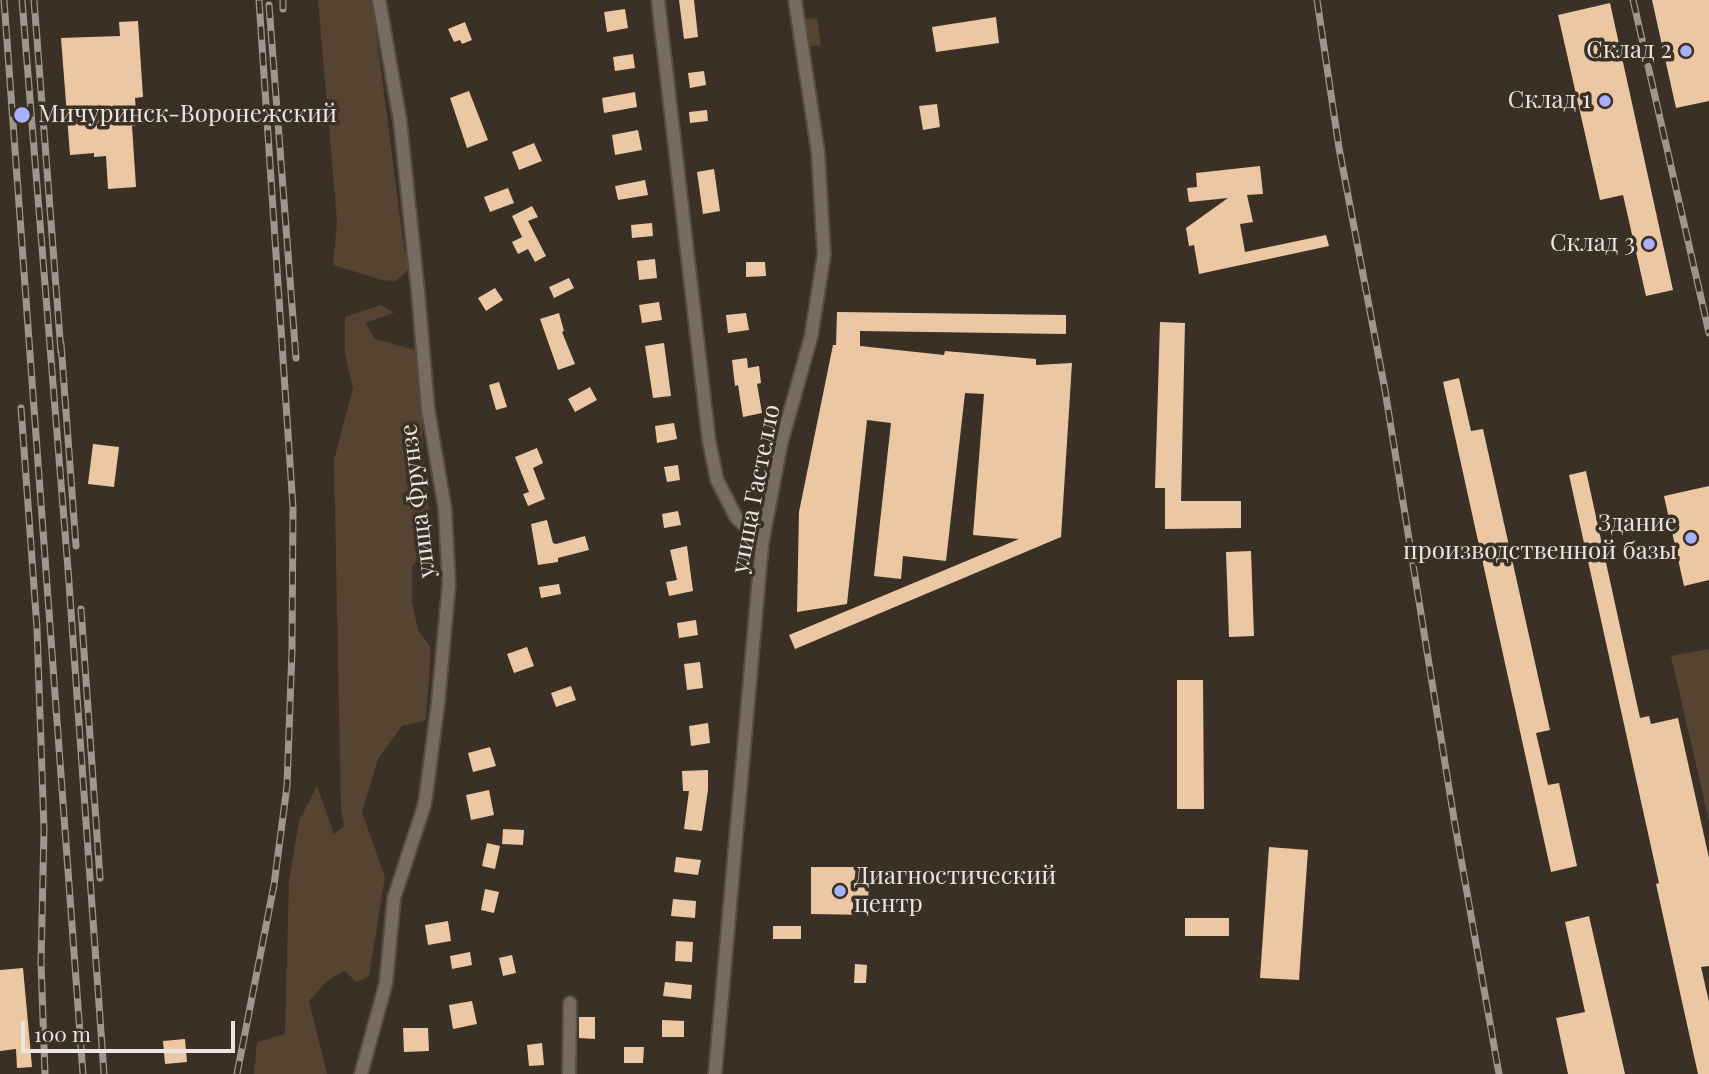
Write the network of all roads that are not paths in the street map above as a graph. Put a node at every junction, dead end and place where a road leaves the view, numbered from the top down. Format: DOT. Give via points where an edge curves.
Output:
graph roads {
  1 [pos="379,0"];
  2 [pos="657,0"];
  3 [pos="795,0"];
  4 [pos="762,544"];
  5 [pos="570,1003"];
  6 [pos="362,1074"];
  7 [pos="569,1074"];
  8 [pos="715,1074"];
  1 -- 6 [label="street, улица Фрунзе" via="400,120 449,584 425,803 394,898 386,983"];
  2 -- 4 [label="street" via="709,441 717,480 736,517"];
  3 -- 4 [label="street, улица Гастелло" via="818,152 824,255 811,337 781,444"];
  4 -- 8 [label="street, улица Гастелло"];
  5 -- 7 [label="street"];
}
